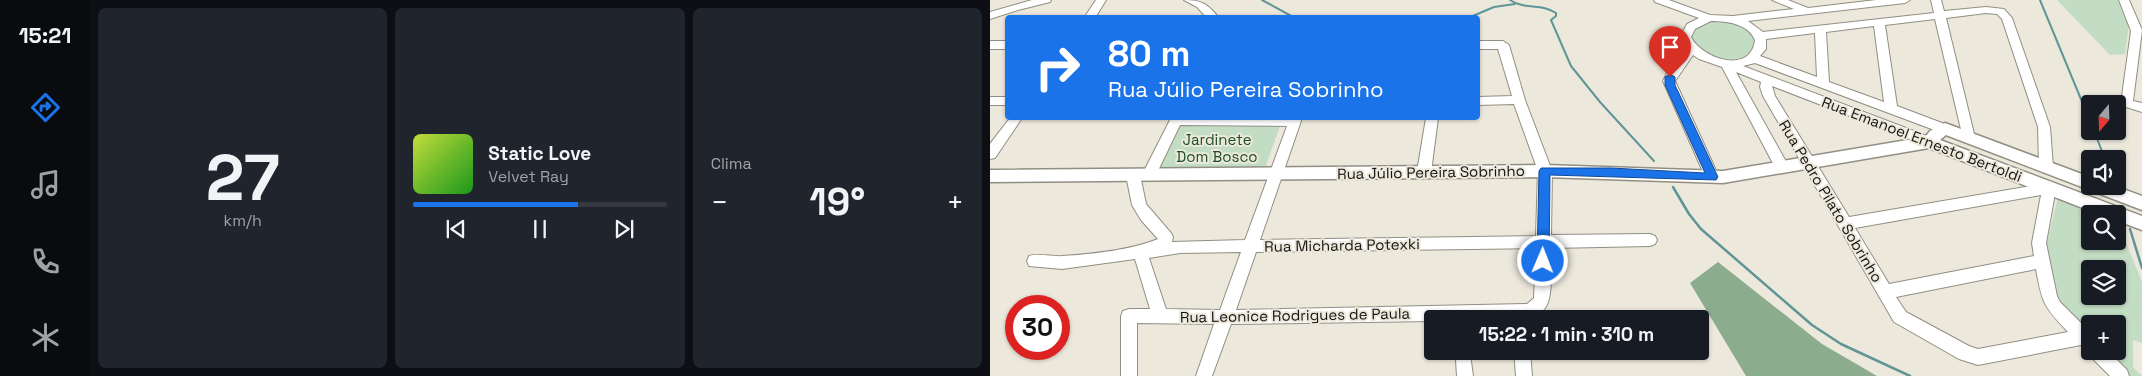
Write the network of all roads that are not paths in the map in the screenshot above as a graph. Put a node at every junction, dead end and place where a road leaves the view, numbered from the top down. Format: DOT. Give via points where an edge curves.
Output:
graph roads {
  1 [pos="1046,0"];
  2 [pos="1101,0"];
  3 [pos="1189,0"];
  4 [pos="1659,0"];
  5 [pos="1776,0"];
  6 [pos="1905,0"];
  7 [pos="1936,0"];
  8 [pos="2124,0"];
  9 [pos="1877,2"];
  10 [pos="1810,11"];
  11 [pos="1091,15"];
  12 [pos="1211,15"];
  13 [pos="1940,15"];
  14 [pos="990,16"];
  15 [pos="1710,18"];
  16 [pos="1736,20"];
  17 [pos="1879,22"];
  18 [pos="1820,29"];
  19 [pos="1759,36"];
  20 [pos="990,45"];
  21 [pos="1005,45"];
  22 [pos="1480,45"];
  23 [pos="1691,49"];
  24 [pos="1753,58"];
  25 [pos="1726,64"];
  26 [pos="1768,80"];
  27 [pos="1823,84"];
  28 [pos="1480,100"];
  29 [pos="1519,100"];
  30 [pos="990,101"];
  31 [pos="1005,101"];
  32 [pos="2142,108"];
  33 [pos="1891,109"];
  34 [pos="1015,120"];
  35 [pos="1175,120"];
  36 [pos="1181,120"];
  37 [pos="1260,120"];
  38 [pos="1295,120"];
  39 [pos="1432,120"];
  40 [pos="1945,130"];
  41 [pos="1900,131"];
  42 [pos="1969,138"];
  43 [pos="1930,142"];
  44 [pos="1900,147"];
  45 [pos="990,154"];
  46 [pos="1963,155"];
  47 [pos="1809,163"];
  48 [pos="2046,167"];
  49 [pos="1782,168"];
  50 [pos="1545,171"];
  51 [pos="1424,172"];
  52 [pos="1276,174"];
  53 [pos="1141,175"];
  54 [pos="990,176"];
  55 [pos="1712,177"];
  56 [pos="2081,181"];
  57 [pos="2049,188"];
  58 [pos="2121,195"];
  59 [pos="2142,203"];
  60 [pos="2093,205"];
  61 [pos="2126,217"];
  62 [pos="1153,223"];
  63 [pos="2142,223"];
  64 [pos="1845,224"];
  65 [pos="1650,240"];
  66 [pos="1544,242"];
  67 [pos="1250,246"];
  68 [pos="1180,247"];
  69 [pos="1140,253"];
  70 [pos="1034,261"];
  71 [pos="2042,261"];
  72 [pos="1885,292"];
  73 [pos="1533,310"];
  74 [pos="1424,316"];
  75 [pos="1161,317"];
  76 [pos="1224,317"];
  77 [pos="2081,334"];
  78 [pos="2081,342"];
  79 [pos="1523,360"];
  80 [pos="2106,360"];
  81 [pos="1130,376"];
  82 [pos="1204,376"];
  83 [pos="1524,376"];
  84 [pos="2121,376"];
  1 -- 14 [label="street"];
  2 -- 11 [label="street"];
  3 -- 12 [label="street" via="1202,5"];
  4 -- 15 [label="street"];
  5 -- 10 [label="street"];
  6 -- 9 [label="street"];
  7 -- 13 [label="street"];
  8 -- 32 [label="street" via="2138,31 2127,103"];
  9 -- 10 [label="street"];
  10 -- 16 [label="street"];
  13 -- 17 [label="street"];
  13 -- 42 [label="street"];
  13 -- 48 [label="street" via="1986,10 2000,11 2007,18 2044,127"];
  15 -- 16 [label="street"];
  15 -- 23 [label="street" via="1689,29 1687,42"];
  16 -- 19 [label="street"];
  17 -- 18 [label="street"];
  17 -- 33 [label="street"];
  18 -- 19 [label="street"];
  18 -- 27 [label="street"];
  19 -- 24 [label="street" via="1761,44"];
  20 -- 21 [label="street"];
  22 -- 29 [label="street" via="1503,45"];
  23 -- 25 [label="street" via="1706,59"];
  23 -- 55 [label="street" via="1669,82"];
  24 -- 25 [label="street"];
  24 -- 27 [label="street, Rua Emanoel Ernesto Bertoldi"];
  25 -- 26 [label="street, Rua Emanoel Ernesto Bertoldi"];
  25 -- 49 [label="street, Rua Pedro Pilato Sobrinho"];
  26 -- 41 [label="street, Rua Emanoel Ernesto Bertoldi"];
  26 -- 47 [label="street, Rua Pedro Pilato Sobrinho" via="1769,96"];
  27 -- 33 [label="street, Rua Emanoel Ernesto Bertoldi"];
  28 -- 29 [label="street"];
  29 -- 50 [label="street"];
  30 -- 31 [label="street"];
  33 -- 40 [label="street, Rua Emanoel Ernesto Bertoldi"];
  34 -- 45 [label="street"];
  35 -- 53 [label="street"];
  36 -- 37 [label="street"];
  38 -- 52 [label="street"];
  39 -- 51 [label="street"];
  40 -- 42 [label="main road, Rua Emanoel Ernesto Bertoldi"];
  40 -- 43 [label="main road"];
  41 -- 43 [label="street, Rua Emanoel Ernesto Bertoldi"];
  41 -- 44 [label="main road" via="1904,138"];
  42 -- 46 [label="main road" via="1972,150"];
  42 -- 48 [label="main road, Rua Emanoel Ernesto Bertoldi"];
  43 -- 44 [label="main road, Rua Júlio Pereira Sobrinho"];
  43 -- 46 [label="main road, Rua Emanoel Ernesto Bertoldi"];
  44 -- 47 [label="main road, Rua Júlio Pereira Sobrinho"];
  46 -- 57 [label="main road, Rua Emanoel Ernesto Bertoldi"];
  47 -- 49 [label="main road, Rua Júlio Pereira Sobrinho"];
  47 -- 64 [label="street, Rua Pedro Pilato Sobrinho"];
  48 -- 56 [label="main road, Rua Emanoel Ernesto Bertoldi"];
  49 -- 55 [label="main road, Rua Júlio Pereira Sobrinho"];
  50 -- 51 [label="main road, Rua Júlio Pereira Sobrinho"];
  50 -- 55 [label="main road, Rua Júlio Pereira Sobrinho"];
  50 -- 66 [label="street"];
  51 -- 52 [label="main road, Rua Júlio Pereira Sobrinho"];
  52 -- 53 [label="main road, Rua Júlio Pereira Sobrinho"];
  52 -- 67 [label="street"];
  53 -- 54 [label="main road, Rua Júlio Pereira Sobrinho"];
  53 -- 62 [label="street" via="1137,202 1144,216"];
  57 -- 60 [label="main road, Rua Emanoel Ernesto Bertoldi"];
  57 -- 64 [label="street"];
  57 -- 71 [label="street" via="2039,238"];
  58 -- 59 [label="main road"];
  61 -- 63 [label="main road, Rua Emanoel Ernesto Bertoldi"];
  62 -- 68 [label="street"];
  62 -- 69 [label="street" via="1166,237 1164,243"];
  64 -- 72 [label="street, Rua Pedro Pilato Sobrinho"];
  65 -- 66 [label="street, Rua Micharda Potexki"];
  66 -- 67 [label="street, Rua Micharda Potexki"];
  66 -- 73 [label="street" via="1542,300"];
  67 -- 68 [label="street, Rua Micharda Potexki"];
  67 -- 76 [label="street"];
  68 -- 69 [label="street, Rua Micharda Potexki"];
  69 -- 70 [label="street, Rua Micharda Potexki" via="1062,263"];
  69 -- 75 [label="street"];
  71 -- 72 [label="street"];
  71 -- 77 [label="street" via="2051,302"];
  72 -- 78 [label="street, Rua Pedro Pilato Sobrinho" via="1902,319 1978,357"];
  74 -- 76 [label="street, Rua Leonice Rodrigues de Paula"];
  75 -- 76 [label="street, Rua Leonice Rodrigues de Paula"];
  75 -- 81 [label="street, Rua Leonice Rodrigues de Paula" via="1130,316"];
  76 -- 82 [label="street"];
  79 -- 83 [label="street"];
  80 -- 84 [label="street"];
}
